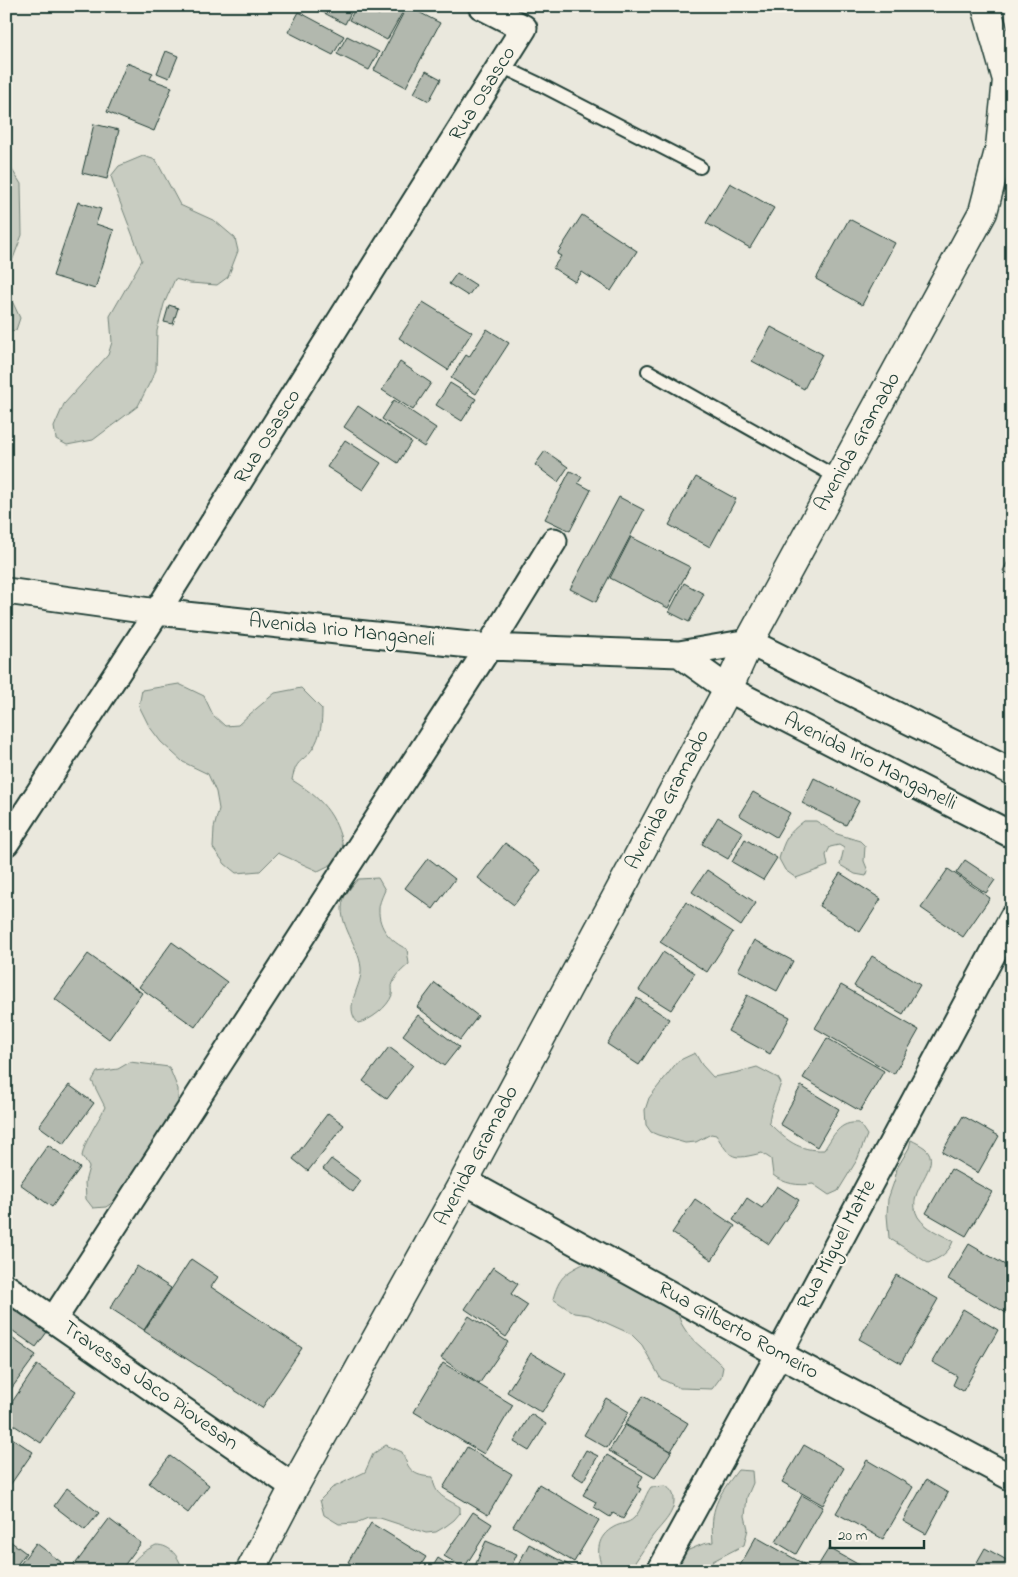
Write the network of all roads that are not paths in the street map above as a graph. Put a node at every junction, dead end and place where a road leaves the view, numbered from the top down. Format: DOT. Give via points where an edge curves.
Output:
graph roads {
  1 [pos="481,6"];
  2 [pos="986,6"];
  3 [pos="500,66"];
  4 [pos="1009,81"];
  5 [pos="700,167"];
  6 [pos="648,371"];
  7 [pos="838,478"];
  8 [pos="554,541"];
  9 [pos="6,591"];
  10 [pos="158,612"];
  11 [pos="749,642"];
  12 [pos="490,647"];
  13 [pos="680,654"];
  14 [pos="728,689"];
  15 [pos="1012,772"];
  16 [pos="1012,835"];
  17 [pos="6,843"];
  18 [pos="1012,918"];
  19 [pos="464,1181"];
  20 [pos="6,1287"];
  21 [pos="54,1319"];
  22 [pos="779,1354"];
  23 [pos="1012,1478"];
  24 [pos="294,1487"];
  25 [pos="250,1571"];
  26 [pos="660,1571"];
  1 -- 3 [label="street, Rua Osasco" via="524,28"];
  2 -- 4 [label="street, Avenida Gramado"];
  3 -- 5 [label="lane"];
  3 -- 10 [label="street, Rua Osasco"];
  4 -- 7 [label="street, Avenida Gramado" via="1000,147 983,212"];
  6 -- 7 [label="lane"];
  7 -- 11 [label="street, Avenida Gramado"];
  8 -- 12 [label="street"];
  9 -- 10 [label="street, Avenida Irio Manganeli"];
  10 -- 12 [label="street, Avenida Irio Manganeli"];
  10 -- 17 [label="street, Rua Osasco"];
  11 -- 13 [label="street, Avenida Irio Manganeli"];
  11 -- 14 [label="street, Avenida Gramado"];
  11 -- 15 [label="street"];
  12 -- 13 [label="street, Avenida Irio Manganeli"];
  12 -- 21 [label="street"];
  13 -- 14 [label="street"];
  14 -- 16 [label="street, Avenida Irio Manganelli"];
  14 -- 19 [label="street, Avenida Gramado"];
  18 -- 22 [label="street, Rua Miguel Matte"];
  19 -- 22 [label="street, Rua Gilberto Romeiro"];
  19 -- 24 [label="street, Avenida Gramado"];
  20 -- 21 [label="street, Travessa Jaco Piovesan"];
  21 -- 24 [label="street, Travessa Jaco Piovesan"];
  22 -- 23 [label="street, Rua Gilberto Romeiro"];
  22 -- 26 [label="street, Rua Miguel Matte"];
  24 -- 25 [label="street, Avenida Gramado"];
}
